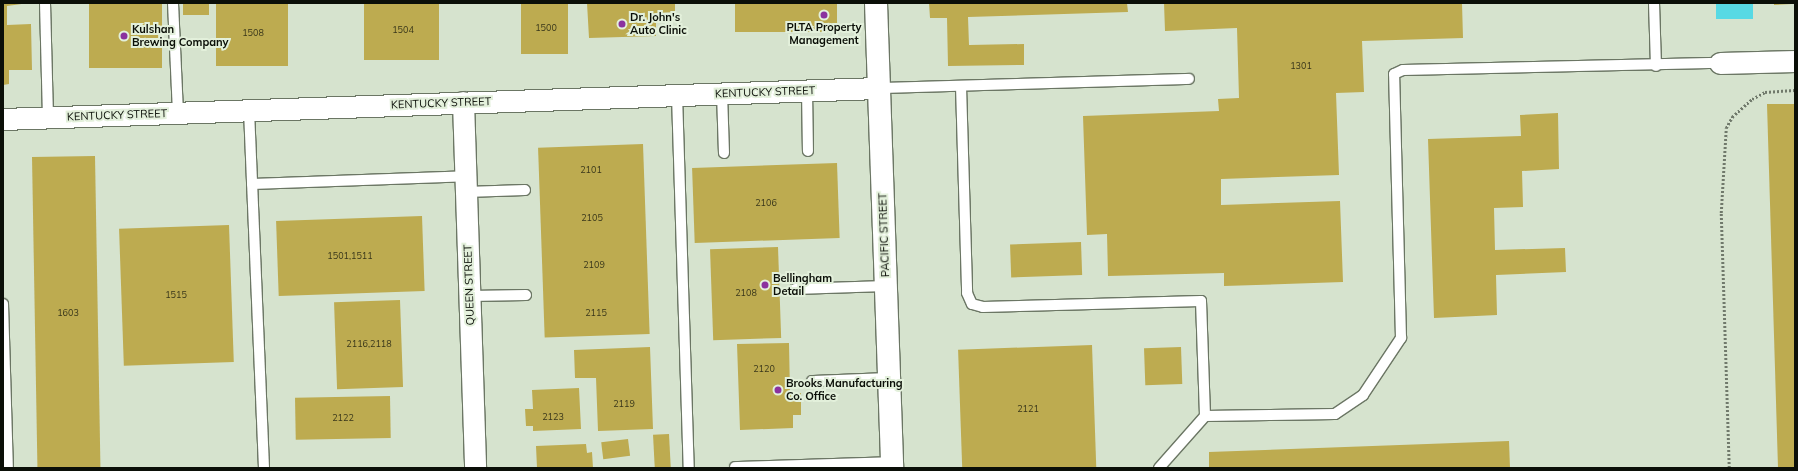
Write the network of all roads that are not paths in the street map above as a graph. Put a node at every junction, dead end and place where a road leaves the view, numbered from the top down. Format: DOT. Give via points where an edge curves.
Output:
graph roads {
  1 [pos="45,3"];
  2 [pos="174,3"];
  3 [pos="876,3"];
  4 [pos="1654,3"];
  5 [pos="1795,61"];
  6 [pos="1720,63"];
  7 [pos="1656,66"];
  8 [pos="1189,79"];
  9 [pos="961,86"];
  10 [pos="879,88"];
  11 [pos="807,90"];
  12 [pos="722,93"];
  13 [pos="677,95"];
  14 [pos="463,102"];
  15 [pos="249,110"];
  16 [pos="178,112"];
  17 [pos="48,117"];
  18 [pos="3,118"];
  19 [pos="808,151"];
  20 [pos="724,152"];
  21 [pos="252,184"];
  22 [pos="466,184"];
  23 [pos="525,190"];
  24 [pos="886,286"];
  25 [pos="795,289"];
  26 [pos="526,295"];
  27 [pos="470,296"];
  28 [pos="3,304"];
  29 [pos="889,378"];
  30 [pos="812,381"];
  31 [pos="1205,416"];
  32 [pos="892,465"];
  33 [pos="8,468"];
  34 [pos="264,468"];
  35 [pos="475,468"];
  36 [pos="689,468"];
  37 [pos="735,468"];
  38 [pos="1159,468"];
  1 -- 17 [label="lane"];
  2 -- 16 [label="lane"];
  3 -- 10 [label="street, PACIFIC STREET"];
  4 -- 7 [label="lane"];
  5 -- 6 [label="street"];
  6 -- 7 [label="lane"];
  7 -- 31 [label="lane" via="1403,70 1394,74 1401,338 1363,395 1334,414"];
  8 -- 9 [label="lane"];
  9 -- 10 [label="lane"];
  9 -- 31 [label="lane" via="967,293 972,304 983,307 1201,301"];
  10 -- 11 [label="street, KENTUCKY STREET"];
  10 -- 24 [label="street, PACIFIC STREET"];
  11 -- 12 [label="street, KENTUCKY STREET"];
  11 -- 19 [label="lane"];
  12 -- 13 [label="street, KENTUCKY STREET"];
  12 -- 20 [label="lane"];
  13 -- 14 [label="street, KENTUCKY STREET"];
  13 -- 36 [label="lane"];
  14 -- 15 [label="street, KENTUCKY STREET"];
  14 -- 22 [label="street, QUEEN STREET"];
  15 -- 16 [label="street, KENTUCKY STREET"];
  15 -- 21 [label="lane"];
  16 -- 17 [label="street, KENTUCKY STREET"];
  17 -- 18 [label="street, KENTUCKY STREET"];
  21 -- 22 [label="lane"];
  21 -- 34 [label="lane"];
  22 -- 23 [label="lane"];
  22 -- 27 [label="street, QUEEN STREET"];
  24 -- 25 [label="lane"];
  24 -- 29 [label="street, PACIFIC STREET"];
  26 -- 27 [label="lane"];
  27 -- 35 [label="street, QUEEN STREET"];
  28 -- 33 [label="lane"];
  29 -- 30 [label="lane"];
  29 -- 32 [label="street, PACIFIC STREET"];
  31 -- 38 [label="lane"];
  32 -- 37 [label="lane"];
}
